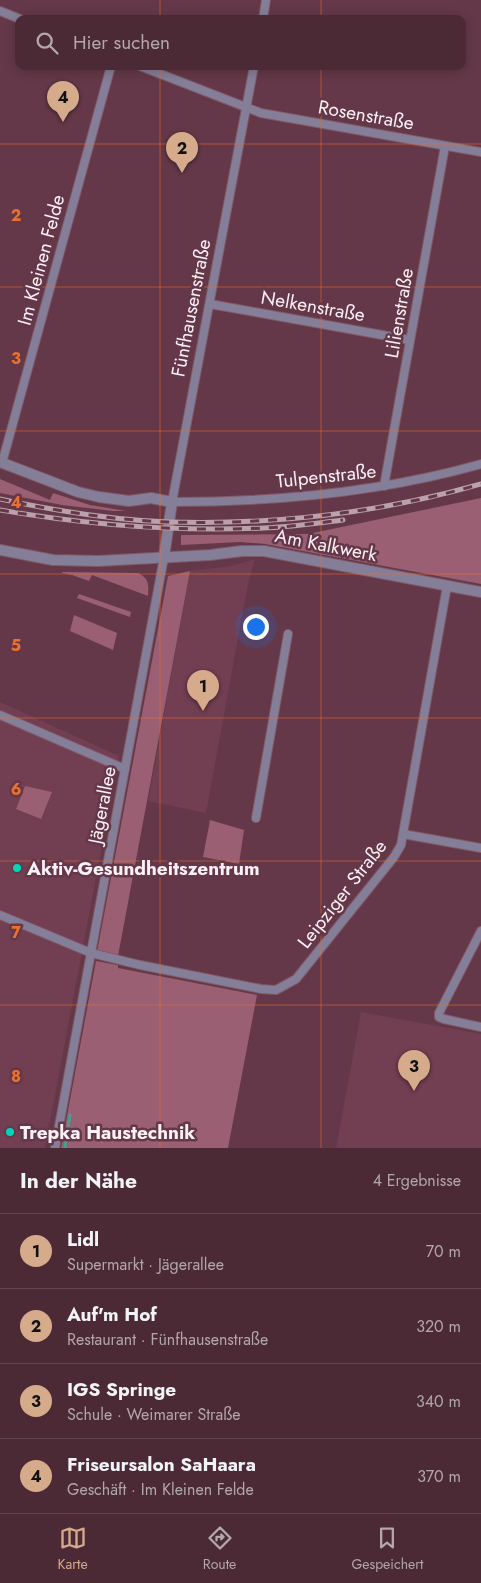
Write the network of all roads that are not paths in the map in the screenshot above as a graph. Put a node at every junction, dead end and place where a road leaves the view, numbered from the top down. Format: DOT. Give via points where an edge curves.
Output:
graph roads {
  1 [pos="266,0"];
  2 [pos="0,11"];
  3 [pos="264,15"];
  4 [pos="15,17"];
  5 [pos="109,70"];
  6 [pos="150,70"];
  7 [pos="253,70"];
  8 [pos="246,108"];
  9 [pos="445,146"];
  10 [pos="481,152"];
  11 [pos="210,304"];
  12 [pos="410,340"];
  13 [pos="1,463"];
  14 [pos="481,464"];
  15 [pos="384,486"];
  16 [pos="172,502"];
  17 [pos="0,550"];
  18 [pos="164,557"];
  19 [pos="447,586"];
  20 [pos="481,592"];
  21 [pos="288,634"];
  22 [pos="0,715"];
  23 [pos="125,769"];
  24 [pos="256,818"];
  25 [pos="403,834"];
  26 [pos="481,848"];
  27 [pos="0,915"];
  28 [pos="481,931"];
  29 [pos="91,953"];
  30 [pos="481,1027"];
  31 [pos="55,1148"];
  1 -- 3 [label="street"];
  2 -- 4 [label="street"];
  5 -- 13 [label="street, Im Kleinen Felde"];
  6 -- 8 [label="street, Rosenstraße"];
  7 -- 8 [label="street, Fünfhausenstraße"];
  8 -- 9 [label="street, Rosenstraße"];
  8 -- 11 [label="street, Fünfhausenstraße"];
  9 -- 10 [label="street, Rosenstraße"];
  9 -- 12 [label="street, Lilienstraße"];
  11 -- 12 [label="street, Nelkenstraße"];
  11 -- 16 [label="street, Fünfhausenstraße"];
  12 -- 15 [label="street, Lilienstraße"];
  13 -- 16 [label="street" via="98,497 129,501 151,498"];
  14 -- 15 [label="street, Tulpenstraße"];
  15 -- 16 [label="street, Tulpenstraße" via="284,498"];
  16 -- 18 [label="street, Fünfhausenstraße"];
  17 -- 18 [label="street, Am Kalkwerk" via="53,560"];
  18 -- 19 [label="street, Am Kalkwerk" via="264,551"];
  18 -- 23 [label="street, Jägerallee"];
  19 -- 20 [label="street, Am Kalkwerk"];
  19 -- 25 [label="street, Leipziger Straße"];
  21 -- 24 [label="street"];
  22 -- 23 [label="street"];
  23 -- 29 [label="street, Jägerallee"];
  25 -- 26 [label="street"];
  25 -- 29 [label="street, Leipziger Straße" via="394,857 296,979 276,990"];
  27 -- 29 [label="street, Leipziger Straße"];
  28 -- 30 [label="street" via="439,1014 444,1019"];
  29 -- 31 [label="street, Jägerallee"];
}
